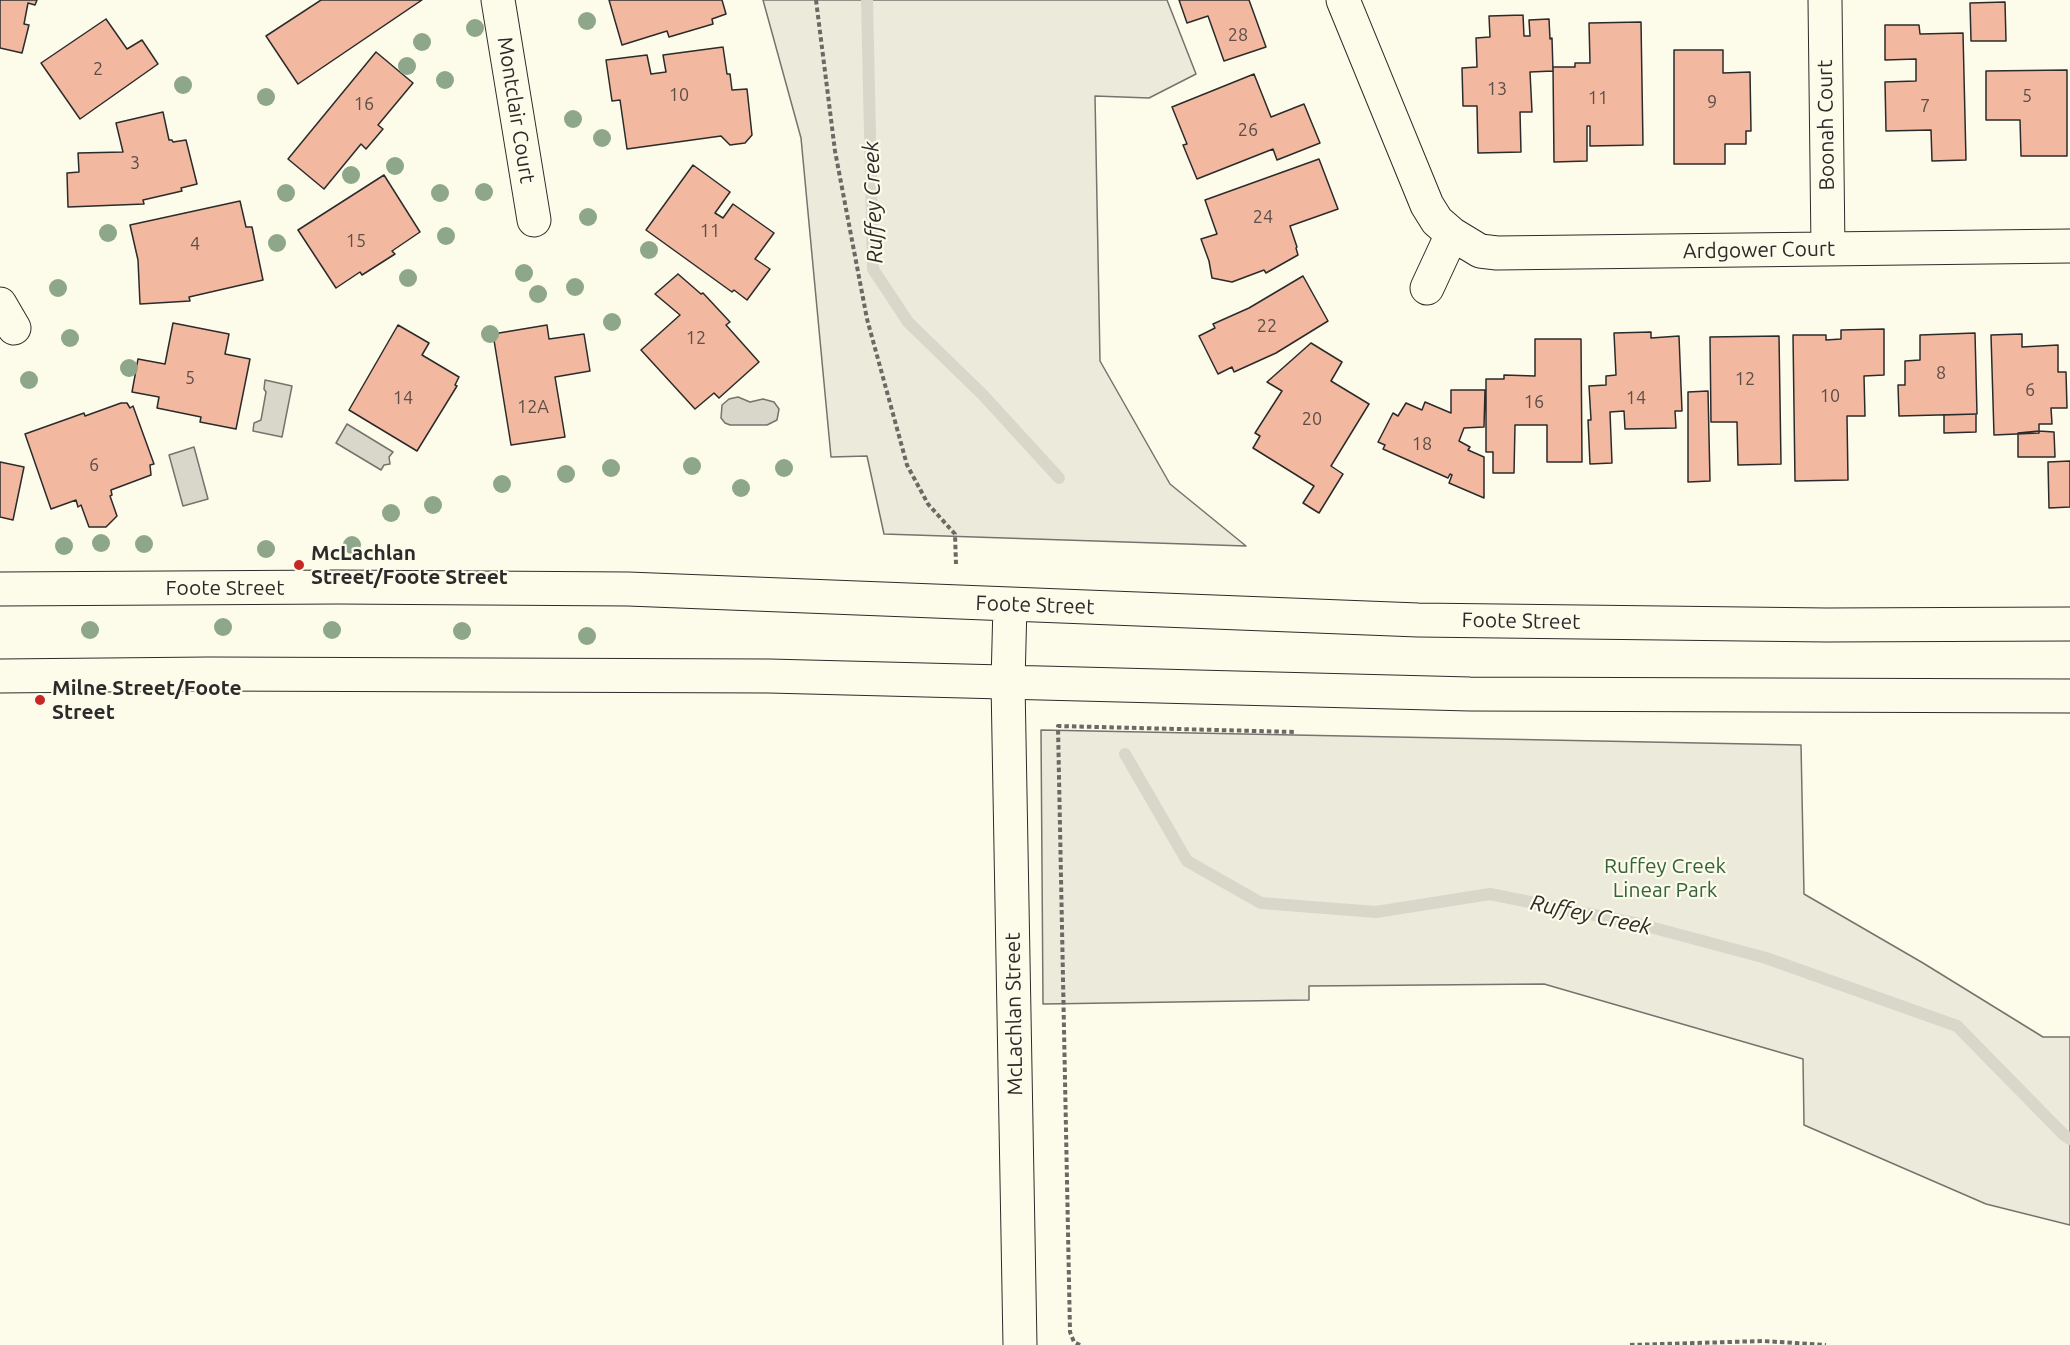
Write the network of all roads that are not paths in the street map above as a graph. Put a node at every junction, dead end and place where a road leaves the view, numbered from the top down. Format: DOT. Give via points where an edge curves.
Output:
graph roads {
  1 [pos="498,0"];
  2 [pos="1343,0"];
  3 [pos="1825,0"];
  4 [pos="534,220"];
  5 [pos="1452,234"];
  6 [pos="2070,246"];
  7 [pos="1828,249"];
  8 [pos="1427,288"];
  9 [pos="0,589"];
  10 [pos="1010,604"];
  11 [pos="2070,624"];
  12 [pos="0,676"];
  13 [pos="1008,683"];
  14 [pos="2070,696"];
  15 [pos="1020,1345"];
  1 -- 4 [label="main road, Montclair Court"];
  2 -- 5 [label="main road, Ardgower Court" via="1427,205"];
  3 -- 7 [label="main road, Boonah Court"];
  5 -- 7 [label="main road, Ardgower Court" via="1480,251 1497,253"];
  5 -- 8 [label="main road"];
  6 -- 7 [label="main road, Ardgower Court"];
  9 -- 10 [label="main road, Foote Street" via="628,589"];
  10 -- 11 [label="main road, Foote Street" via="1418,620"];
  10 -- 13 [label="main road, McLachlan Street"];
  12 -- 13 [label="main road" via="769,676"];
  13 -- 14 [label="main road" via="1470,694"];
  13 -- 15 [label="main road, McLachlan Street"];
}
